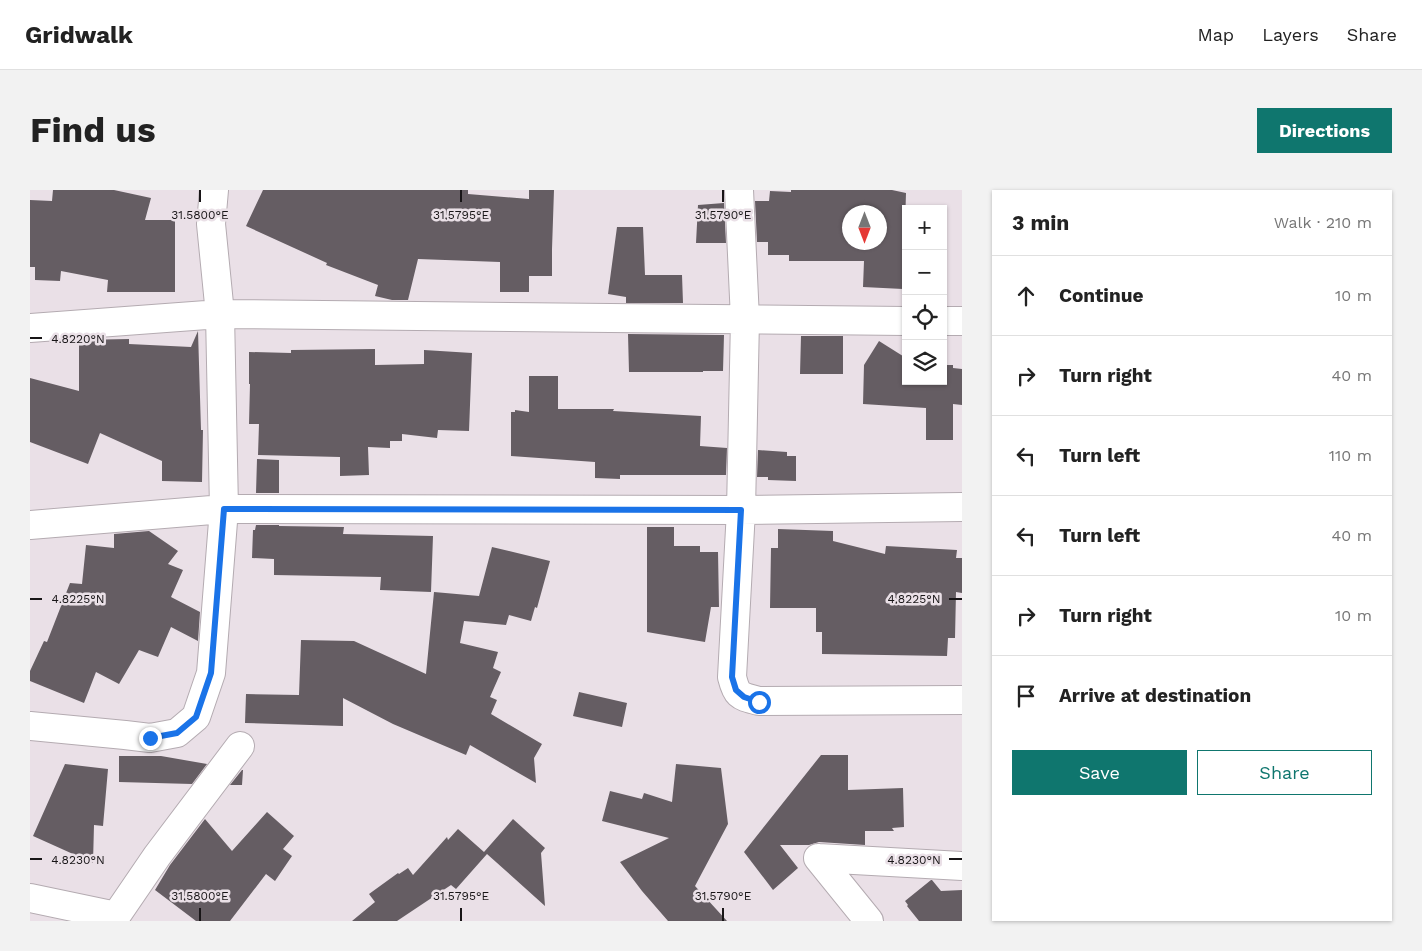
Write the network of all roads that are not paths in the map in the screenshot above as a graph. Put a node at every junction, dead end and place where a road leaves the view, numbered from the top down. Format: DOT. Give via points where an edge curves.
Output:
graph roads {
  1 [pos="214,190"];
  2 [pos="739,190"];
  3 [pos="220,314"];
  4 [pos="744,320"];
  5 [pos="902,321"];
  6 [pos="947,321"];
  7 [pos="962,322"];
  8 [pos="30,328"];
  9 [pos="962,507"];
  10 [pos="224,509"];
  11 [pos="741,510"];
  12 [pos="30,524"];
  13 [pos="962,700"];
  14 [pos="30,726"];
  15 [pos="240,746"];
  16 [pos="962,866"];
  17 [pos="30,898"];
  18 [pos="115,918"];
  19 [pos="869,921"];
  1 -- 3 [label="street" via="211,224"];
  2 -- 4 [label="street"];
  3 -- 4 [label="street"];
  3 -- 8 [label="street"];
  3 -- 10 [label="street"];
  4 -- 5 [label="street"];
  4 -- 11 [label="street"];
  6 -- 7 [label="street"];
  9 -- 11 [label="street"];
  10 -- 11 [label="street"];
  10 -- 12 [label="street"];
  10 -- 14 [label="street" via="211,673 196,717 177,733 150,738"];
  11 -- 13 [label="street" via="732,677 736,690 744,697 759,702"];
  15 -- 18 [label="street"];
  16 -- 19 [label="street" via="818,858"];
  17 -- 18 [label="street"];
}
